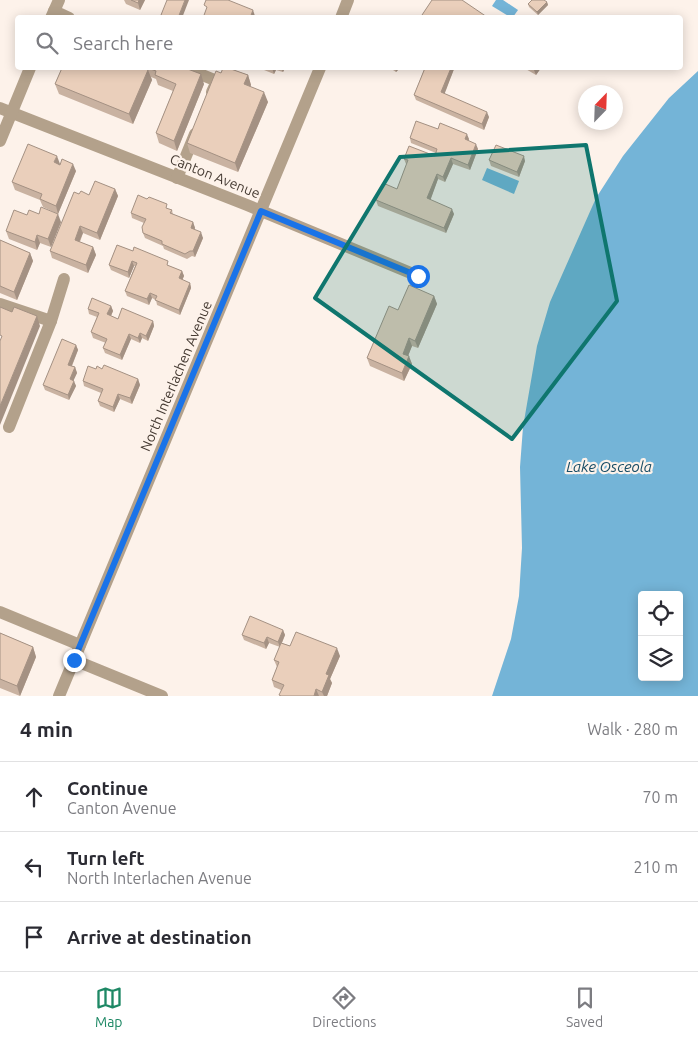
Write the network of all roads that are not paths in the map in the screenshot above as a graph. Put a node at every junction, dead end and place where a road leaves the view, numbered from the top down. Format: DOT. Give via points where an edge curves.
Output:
graph roads {
  1 [pos="348,0"];
  2 [pos="342,15"];
  3 [pos="29,70"];
  4 [pos="190,70"];
  5 [pos="319,70"];
  6 [pos="206,107"];
  7 [pos="6,110"];
  8 [pos="199,125"];
  9 [pos="0,141"];
  10 [pos="177,178"];
  11 [pos="261,211"];
  12 [pos="418,276"];
  13 [pos="64,279"];
  14 [pos="0,304"];
  15 [pos="51,320"];
  16 [pos="9,427"];
  17 [pos="0,612"];
  18 [pos="80,645"];
  19 [pos="74,660"];
  20 [pos="64,695"];
  21 [pos="162,696"];
  1 -- 2 [label="street"];
  3 -- 7 [label="street"];
  4 -- 6 [label="street" via="217,81"];
  5 -- 11 [label="street, North Interlachen Avenue"];
  7 -- 9 [label="street"];
  7 -- 10 [label="street, Canton Avenue"];
  8 -- 10 [label="street"];
  10 -- 11 [label="street, Canton Avenue"];
  11 -- 12 [label="street, Canton Avenue"];
  11 -- 18 [label="street, North Interlachen Avenue"];
  13 -- 15 [label="street"];
  14 -- 15 [label="street"];
  15 -- 16 [label="street"];
  17 -- 18 [label="street"];
  18 -- 19 [label="street, North Interlachen Avenue"];
  19 -- 20 [label="street, North Interlachen Avenue"];
  19 -- 21 [label="street"];
}
